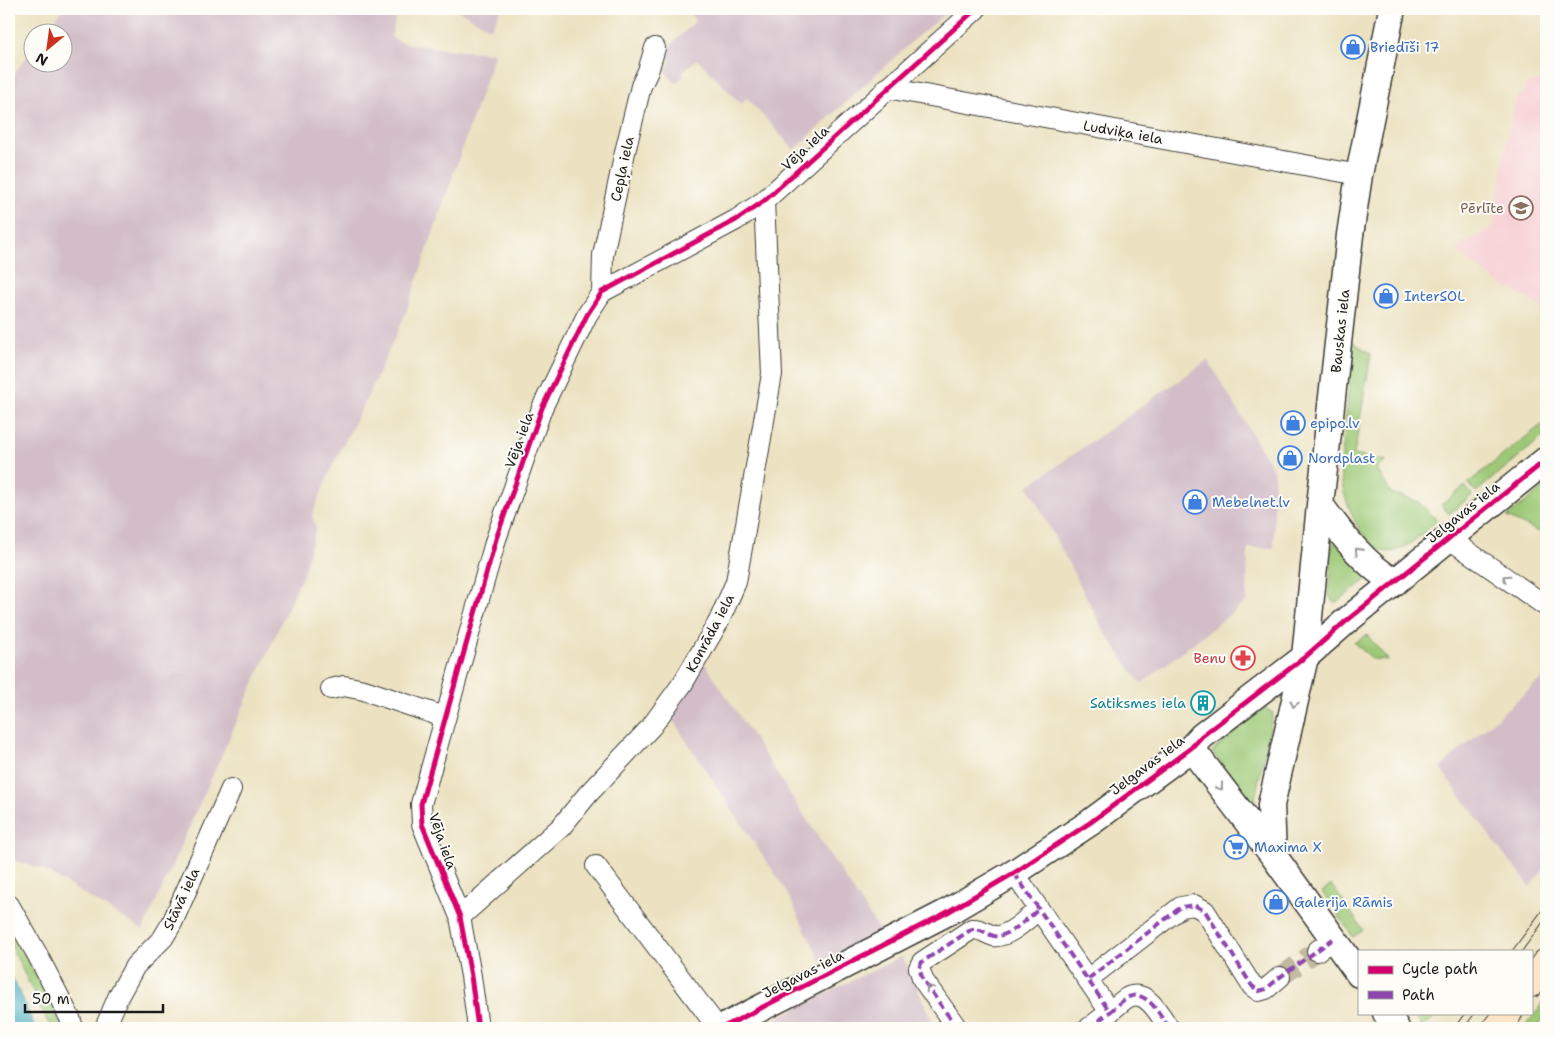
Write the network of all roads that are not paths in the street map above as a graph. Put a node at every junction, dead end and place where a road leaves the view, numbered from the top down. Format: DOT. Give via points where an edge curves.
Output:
graph roads {
  1 [pos="976,9"];
  2 [pos="1392,9"];
  3 [pos="655,48"];
  4 [pos="888,88"];
  5 [pos="1359,175"];
  6 [pos="764,201"];
  7 [pos="602,292"];
  8 [pos="1546,460"];
  9 [pos="1320,505"];
  10 [pos="1448,538"];
  11 [pos="1395,582"];
  12 [pos="1546,606"];
  13 [pos="1305,657"];
  14 [pos="331,689"];
  15 [pos="444,717"];
  16 [pos="1191,748"];
  17 [pos="232,789"];
  18 [pos="1272,855"];
  19 [pos="596,866"];
  20 [pos="1014,873"];
  21 [pos="9,905"];
  22 [pos="1038,910"];
  23 [pos="460,917"];
  24 [pos="1546,963"];
  25 [pos="1358,973"];
  26 [pos="1280,977"];
  27 [pos="1088,980"];
  28 [pos="1532,982"];
  29 [pos="1110,1012"];
  30 [pos="1387,1014"];
  31 [pos="1507,1014"];
  32 [pos="73,1028"];
  33 [pos="105,1028"];
  34 [pos="478,1028"];
  35 [pos="716,1028"];
  36 [pos="722,1028"];
  37 [pos="957,1028"];
  38 [pos="1089,1028"];
  39 [pos="1169,1028"];
  40 [pos="1396,1028"];
  41 [pos="1497,1028"];
  1 -- 4 [label="street, Vēja iela"];
  2 -- 5 [label="street, Bauskas iela"];
  3 -- 7 [label="street, Cepļa iela" via="641,86 625,152 604,255"];
  4 -- 5 [label="street, Ludviķa iela"];
  4 -- 6 [label="street, Vēja iela"];
  5 -- 9 [label="street, Bauskas iela"];
  6 -- 7 [label="street, Vēja iela" via="736,220"];
  6 -- 23 [label="street, Konrāda iela" via="772,374 736,582 719,621 683,683 651,727 561,827"];
  7 -- 15 [label="street, Vēja iela" via="587,315 542,408 496,539"];
  8 -- 10 [label="street, Jelgavas iela"];
  11 -- 9 [label="street, one-way" via="1374,568"];
  9 -- 13 [label="street, Bauskas iela"];
  10 -- 11 [label="street, Jelgavas iela"];
  12 -- 10 [label="street, one-way"];
  11 -- 13 [label="street, Jelgavas iela"];
  13 -- 16 [label="street, Jelgavas iela" via="1202,736"];
  13 -- 18 [label="street, one-way" via="1271,805"];
  14 -- 15 [label="street" via="344,686 364,690"];
  15 -- 23 [label="street, Vēja iela" via="421,804 421,815"];
  16 -- 18 [label="street, one-way"];
  16 -- 20 [label="street, Jelgavas iela" via="1091,822"];
  17 -- 33 [label="street, Stāvā iela" via="172,923 163,938 135,966"];
  18 -- 25 [label="street" via="1325,945"];
  19 -- 35 [label="street"];
  20 -- 22 [label="street"];
  20 -- 36 [label="street, Jelgavas iela" via="946,913"];
  21 -- 32 [label="street"];
  22 -- 27 [label="street"];
  37 -- 22 [label="street, one-way" via="923,980 919,968 922,962 972,929 979,928 992,935 1007,934"];
  23 -- 34 [label="street, Vēja iela"];
  24 -- 28 [label="main road"];
  26 -- 27 [label="street" via="1266,989 1259,991 1252,986 1205,911 1194,905 1181,907"];
  27 -- 29 [label="street"];
  29 -- 38 [label="street"];
  29 -- 39 [label="street" via="1131,996 1141,996 1149,1001"];
  30 -- 40 [label="street"];
  31 -- 41 [label="main road"];
}
